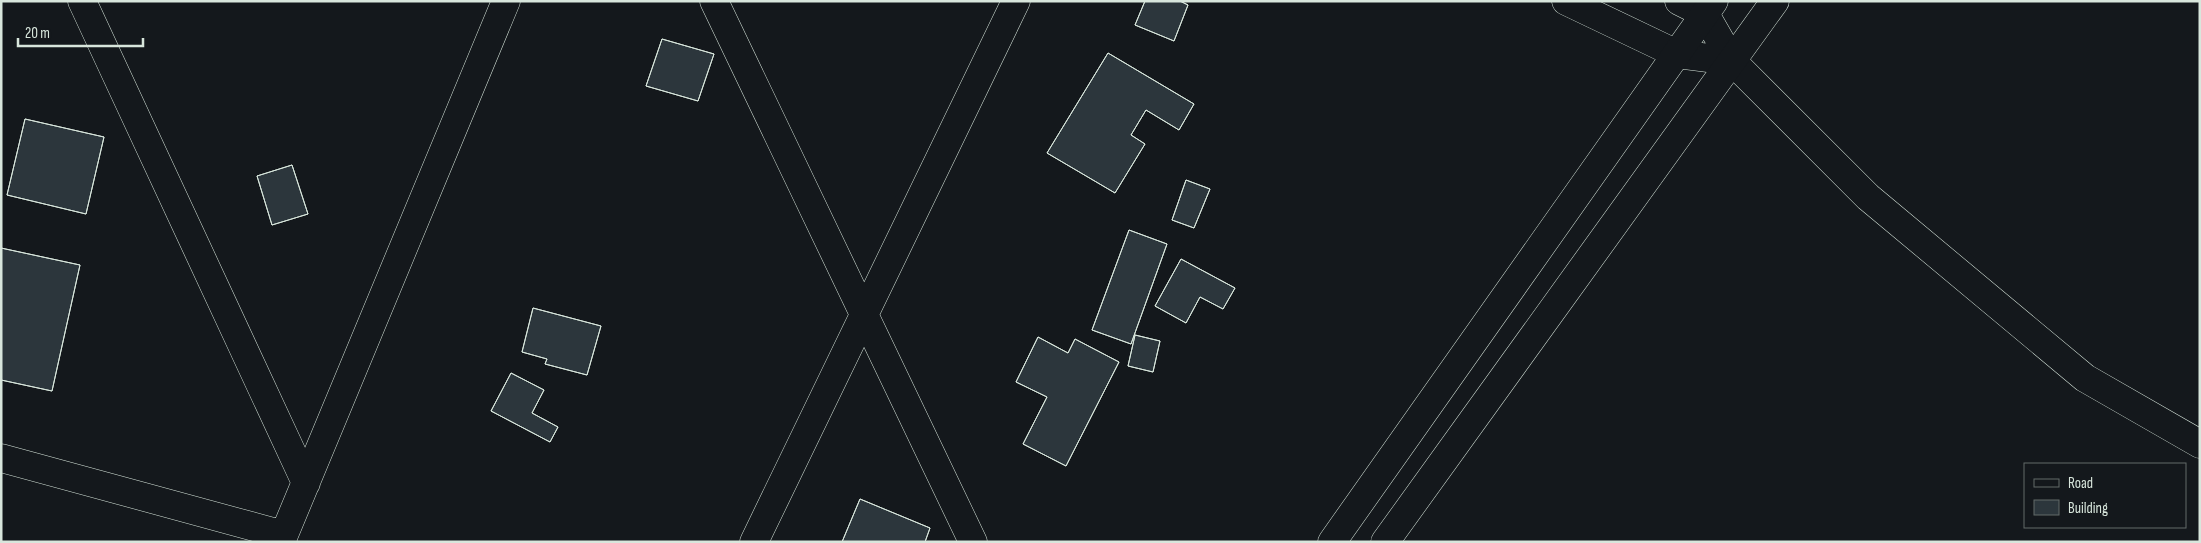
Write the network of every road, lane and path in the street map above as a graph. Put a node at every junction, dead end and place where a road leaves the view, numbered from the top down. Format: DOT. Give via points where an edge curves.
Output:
graph roads {
  1 [pos="82,1"];
  2 [pos="506,1"];
  3 [pos="714,1"];
  4 [pos="1016,1"];
  5 [pos="1566,1"];
  6 [pos="1679,1"];
  7 [pos="1775,1"];
  8 [pos="1710,7"];
  9 [pos="1677,54"];
  10 [pos="1732,61"];
  11 [pos="865,316"];
  12 [pos="2200,444"];
  13 [pos="1,458"];
  14 [pos="306,482"];
  15 [pos="282,538"];
  16 [pos="754,542"];
  17 [pos="973,542"];
  18 [pos="1332,542"];
  19 [pos="1385,542"];
  1 -- 14 [label="street"];
  2 -- 14 [label="street"];
  3 -- 11 [label="street"];
  4 -- 11 [label="street"];
  5 -- 9 [label="street"];
  6 -- 8 [label="street"];
  7 -- 10 [label="street"];
  8 -- 9 [label="street"];
  8 -- 10 [label="street"];
  9 -- 10 [label="street"];
  9 -- 18 [label="street"];
  10 -- 12 [label="street" via="1868,197 2085,378"];
  10 -- 19 [label="street"];
  11 -- 16 [label="street"];
  11 -- 17 [label="street"];
  13 -- 15 [label="street"];
  14 -- 15 [label="street"];
}
